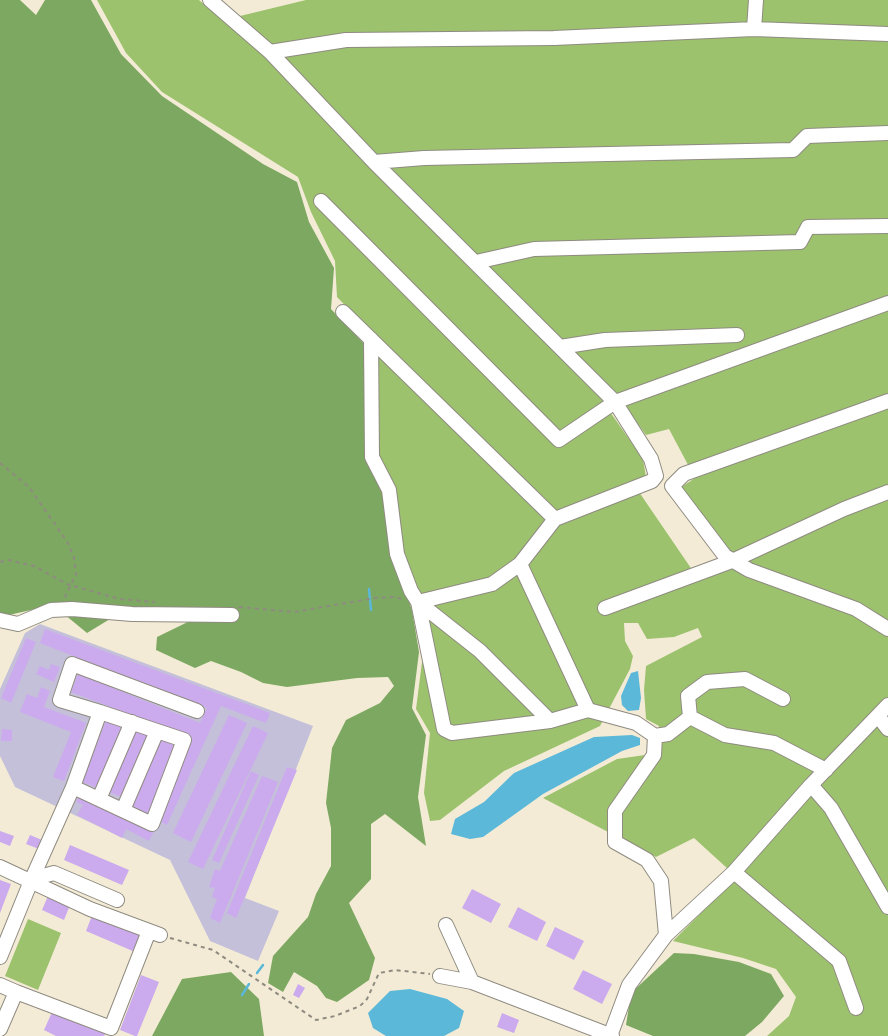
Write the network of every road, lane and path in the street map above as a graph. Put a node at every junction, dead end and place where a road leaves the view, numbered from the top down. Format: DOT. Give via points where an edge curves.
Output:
graph roads {
  1 [pos="210,0"];
  2 [pos="756,0"];
  3 [pos="754,29"];
  4 [pos="888,34"];
  5 [pos="270,52"];
  6 [pos="888,133"];
  7 [pos="374,162"];
  8 [pos="321,201"];
  9 [pos="888,226"];
  10 [pos="476,262"];
  11 [pos="888,303"];
  12 [pos="343,312"];
  13 [pos="737,335"];
  14 [pos="371,339"];
  15 [pos="560,347"];
  16 [pos="888,401"];
  17 [pos="615,402"];
  18 [pos="0,463"];
  19 [pos="888,492"];
  20 [pos="555,519"];
  21 [pos="732,560"];
  22 [pos="0,562"];
  23 [pos="520,564"];
  24 [pos="70,585"];
  25 [pos="156,602"];
  26 [pos="418,602"];
  27 [pos="605,608"];
  28 [pos="51,610"];
  29 [pos="235,611"];
  30 [pos="0,620"];
  31 [pos="888,629"];
  32 [pos="783,699"];
  33 [pos="888,705"];
  34 [pos="588,710"];
  35 [pos="197,711"];
  36 [pos="100,712"];
  37 [pos="878,716"];
  38 [pos="690,717"];
  39 [pos="550,721"];
  40 [pos="132,722"];
  41 [pos="888,729"];
  42 [pos="157,731"];
  43 [pos="655,736"];
  44 [pos="826,770"];
  45 [pos="811,785"];
  46 [pos="73,788"];
  47 [pos="99,799"];
  48 [pos="123,810"];
  49 [pos="0,867"];
  50 [pos="734,872"];
  51 [pos="32,880"];
  52 [pos="117,900"];
  53 [pos="888,907"];
  54 [pos="446,925"];
  55 [pos="155,933"];
  56 [pos="666,935"];
  57 [pos="0,957"];
  58 [pos="440,976"];
  59 [pos="472,982"];
  60 [pos="0,985"];
  61 [pos="16,992"];
  62 [pos="856,1008"];
  63 [pos="0,1029"];
  64 [pos="611,1036"];
  1 -- 5 [label="street"];
  2 -- 3 [label="street"];
  3 -- 4 [label="street"];
  3 -- 5 [label="street" via="554,38 346,40"];
  5 -- 7 [label="street"];
  6 -- 7 [label="street" via="807,136 793,150 424,158"];
  7 -- 10 [label="street"];
  8 -- 17 [label="street" via="559,440"];
  9 -- 10 [label="street" via="808,227 800,242 534,249"];
  10 -- 15 [label="street"];
  11 -- 17 [label="street"];
  12 -- 14 [label="street"];
  13 -- 15 [label="street" via="605,340"];
  14 -- 20 [label="street"];
  14 -- 26 [label="street" via="372,458 389,490 397,554"];
  15 -- 17 [label="street"];
  16 -- 21 [label="street" via="684,474 672,486 725,556"];
  17 -- 20 [label="street" via="650,459 656,476 652,481"];
  18 -- 24 [label="path" via="29,487 68,543 76,574"];
  19 -- 21 [label="street"];
  20 -- 23 [label="street"];
  21 -- 27 [label="street"];
  21 -- 31 [label="street" via="749,570 856,609"];
  22 -- 24 [label="path" via="8,560 34,566"];
  23 -- 26 [label="street" via="492,584"];
  23 -- 34 [label="street"];
  24 -- 25 [label="path" via="120,599"];
  24 -- 28 [label="path" via="66,597"];
  26 -- 29 [label="path" via="393,597 294,612"];
  26 -- 39 [label="street" via="480,651"];
  26 -- 39 [label="street" via="444,729 452,734"];
  28 -- 29 [label="street"];
  28 -- 30 [label="street" via="18,624"];
  32 -- 38 [label="street" via="745,679 707,682 688,696"];
  33 -- 37 [label="street"];
  34 -- 39 [label="street"];
  34 -- 43 [label="street" via="636,722"];
  35 -- 36 [label="street" via="72,664 60,700"];
  36 -- 40 [label="street"];
  36 -- 46 [label="street"];
  37 -- 41 [label="street"];
  37 -- 44 [label="street"];
  38 -- 43 [label="street" via="668,734"];
  38 -- 44 [label="street" via="724,735 774,743"];
  40 -- 42 [label="street"];
  40 -- 47 [label="street"];
  42 -- 48 [label="street"];
  42 -- 48 [label="street" via="184,740 152,824"];
  43 -- 56 [label="street" via="654,755 615,811 615,842 647,860 662,881"];
  44 -- 45 [label="street"];
  45 -- 50 [label="street"];
  45 -- 53 [label="street" via="831,808"];
  46 -- 47 [label="street"];
  46 -- 51 [label="street"];
  47 -- 48 [label="street"];
  49 -- 51 [label="street"];
  50 -- 56 [label="street"];
  50 -- 62 [label="street" via="839,961"];
  51 -- 52 [label="street" via="54,873"];
  51 -- 55 [label="street" via="90,909"];
  51 -- 57 [label="street"];
  54 -- 59 [label="street"];
  55 -- 58 [label="path" via="213,950 316,1020 360,1006 367,999 379,973 395,970"];
  55 -- 61 [label="street" via="111,1028"];
  56 -- 64 [label="street" via="629,985"];
  58 -- 59 [label="street"];
  59 -- 64 [label="street"];
  60 -- 61 [label="street"];
  61 -- 63 [label="street"];
}
